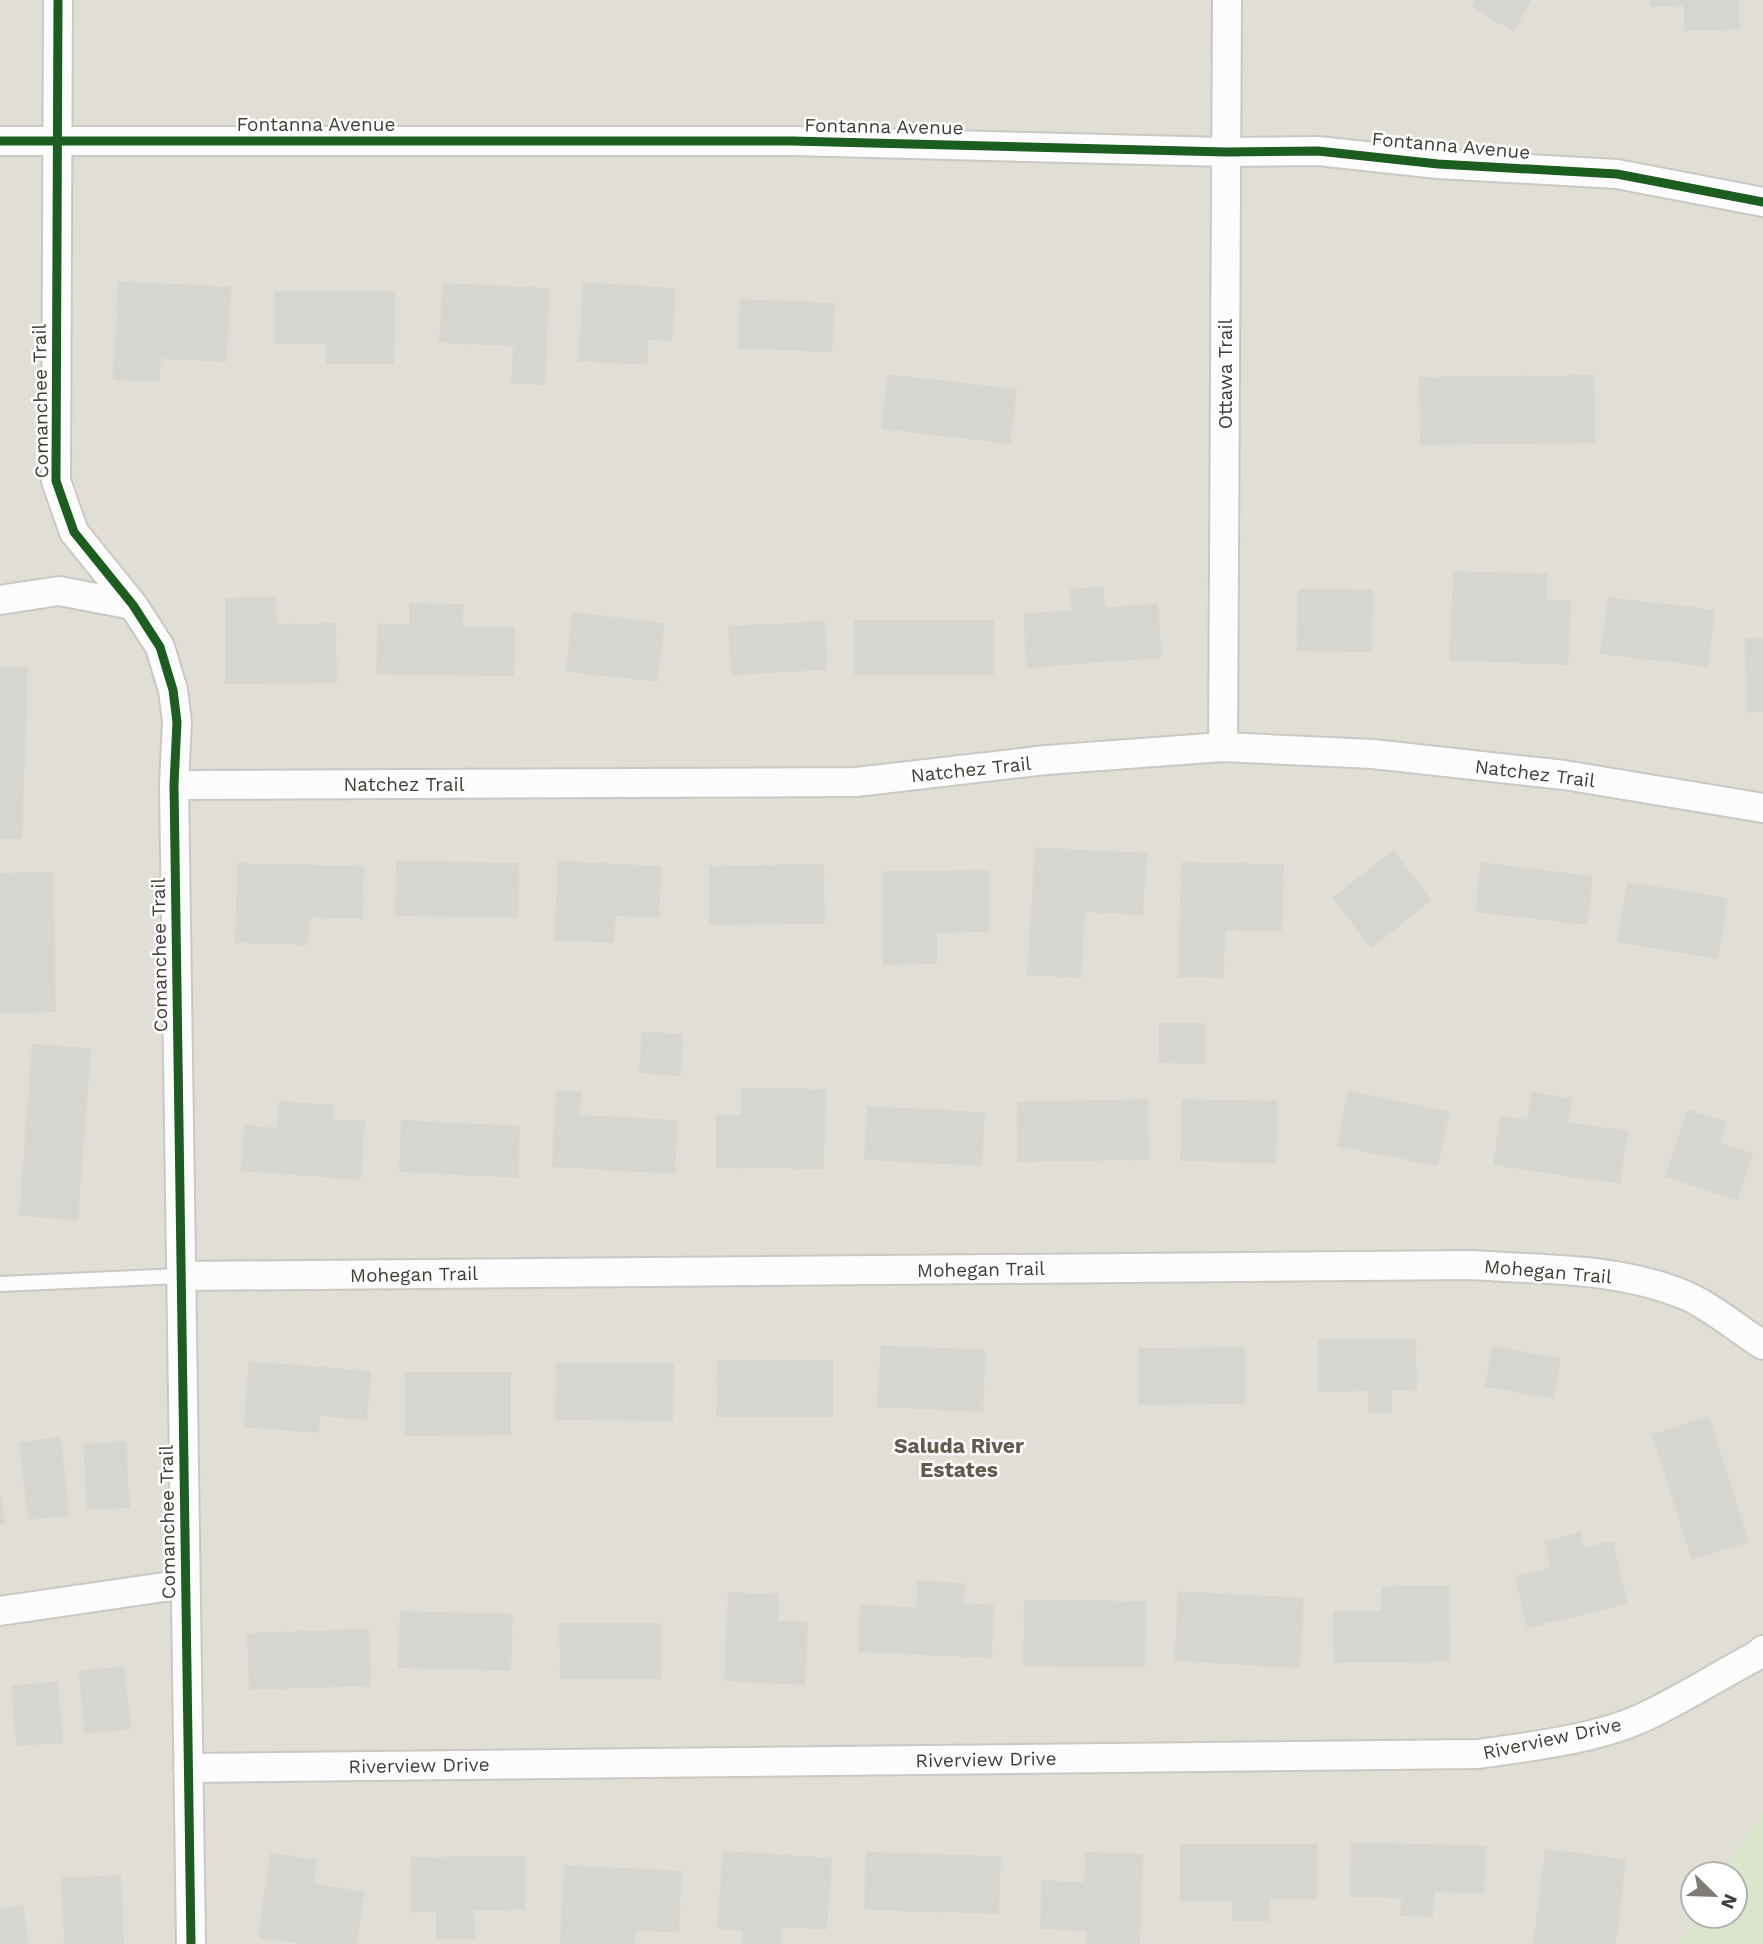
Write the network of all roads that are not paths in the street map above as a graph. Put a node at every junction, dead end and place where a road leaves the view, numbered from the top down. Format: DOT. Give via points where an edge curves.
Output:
graph roads {
  1 [pos="58,0"];
  2 [pos="1227,0"];
  3 [pos="0,141"];
  4 [pos="57,141"];
  5 [pos="1227,152"];
  6 [pos="1763,202"];
  7 [pos="0,600"];
  8 [pos="133,605"];
  9 [pos="1223,747"];
  10 [pos="174,785"];
  11 [pos="1763,808"];
  12 [pos="181,1276"];
  13 [pos="0,1284"];
  14 [pos="1763,1345"];
  15 [pos="185,1584"];
  16 [pos="0,1611"];
  17 [pos="1763,1650"];
  18 [pos="187,1768"];
  19 [pos="191,1944"];
  1 -- 4 [label="street, Comanchee Trail"];
  2 -- 5 [label="street, Ottawa Trail"];
  3 -- 4 [label="street, Fontanna Avenue"];
  4 -- 5 [label="street, Fontanna Avenue" via="792,141"];
  4 -- 8 [label="street, Comanchee Trail" via="56,481 75,532"];
  5 -- 6 [label="street, Fontanna Avenue" via="1318,150 1617,174"];
  5 -- 9 [label="street, Ottawa Trail"];
  7 -- 8 [label="street" via="59,591"];
  8 -- 10 [label="street, Comanchee Trail" via="160,647 173,690 177,722"];
  9 -- 10 [label="street, Natchez Trail" via="1046,760 856,782"];
  9 -- 11 [label="street, Natchez Trail" via="1373,754 1537,772"];
  10 -- 12 [label="street, Comanchee Trail"];
  12 -- 13 [label="lane"];
  12 -- 14 [label="street, Mohegan Trail" via="1471,1265 1644,1281 1689,1296"];
  12 -- 15 [label="street, Comanchee Trail"];
  15 -- 16 [label="street"];
  15 -- 18 [label="street, Comanchee Trail"];
  17 -- 18 [label="street, Riverview Drive" via="1641,1718 1606,1730 1479,1754"];
  18 -- 19 [label="street, Comanchee Trail"];
}
